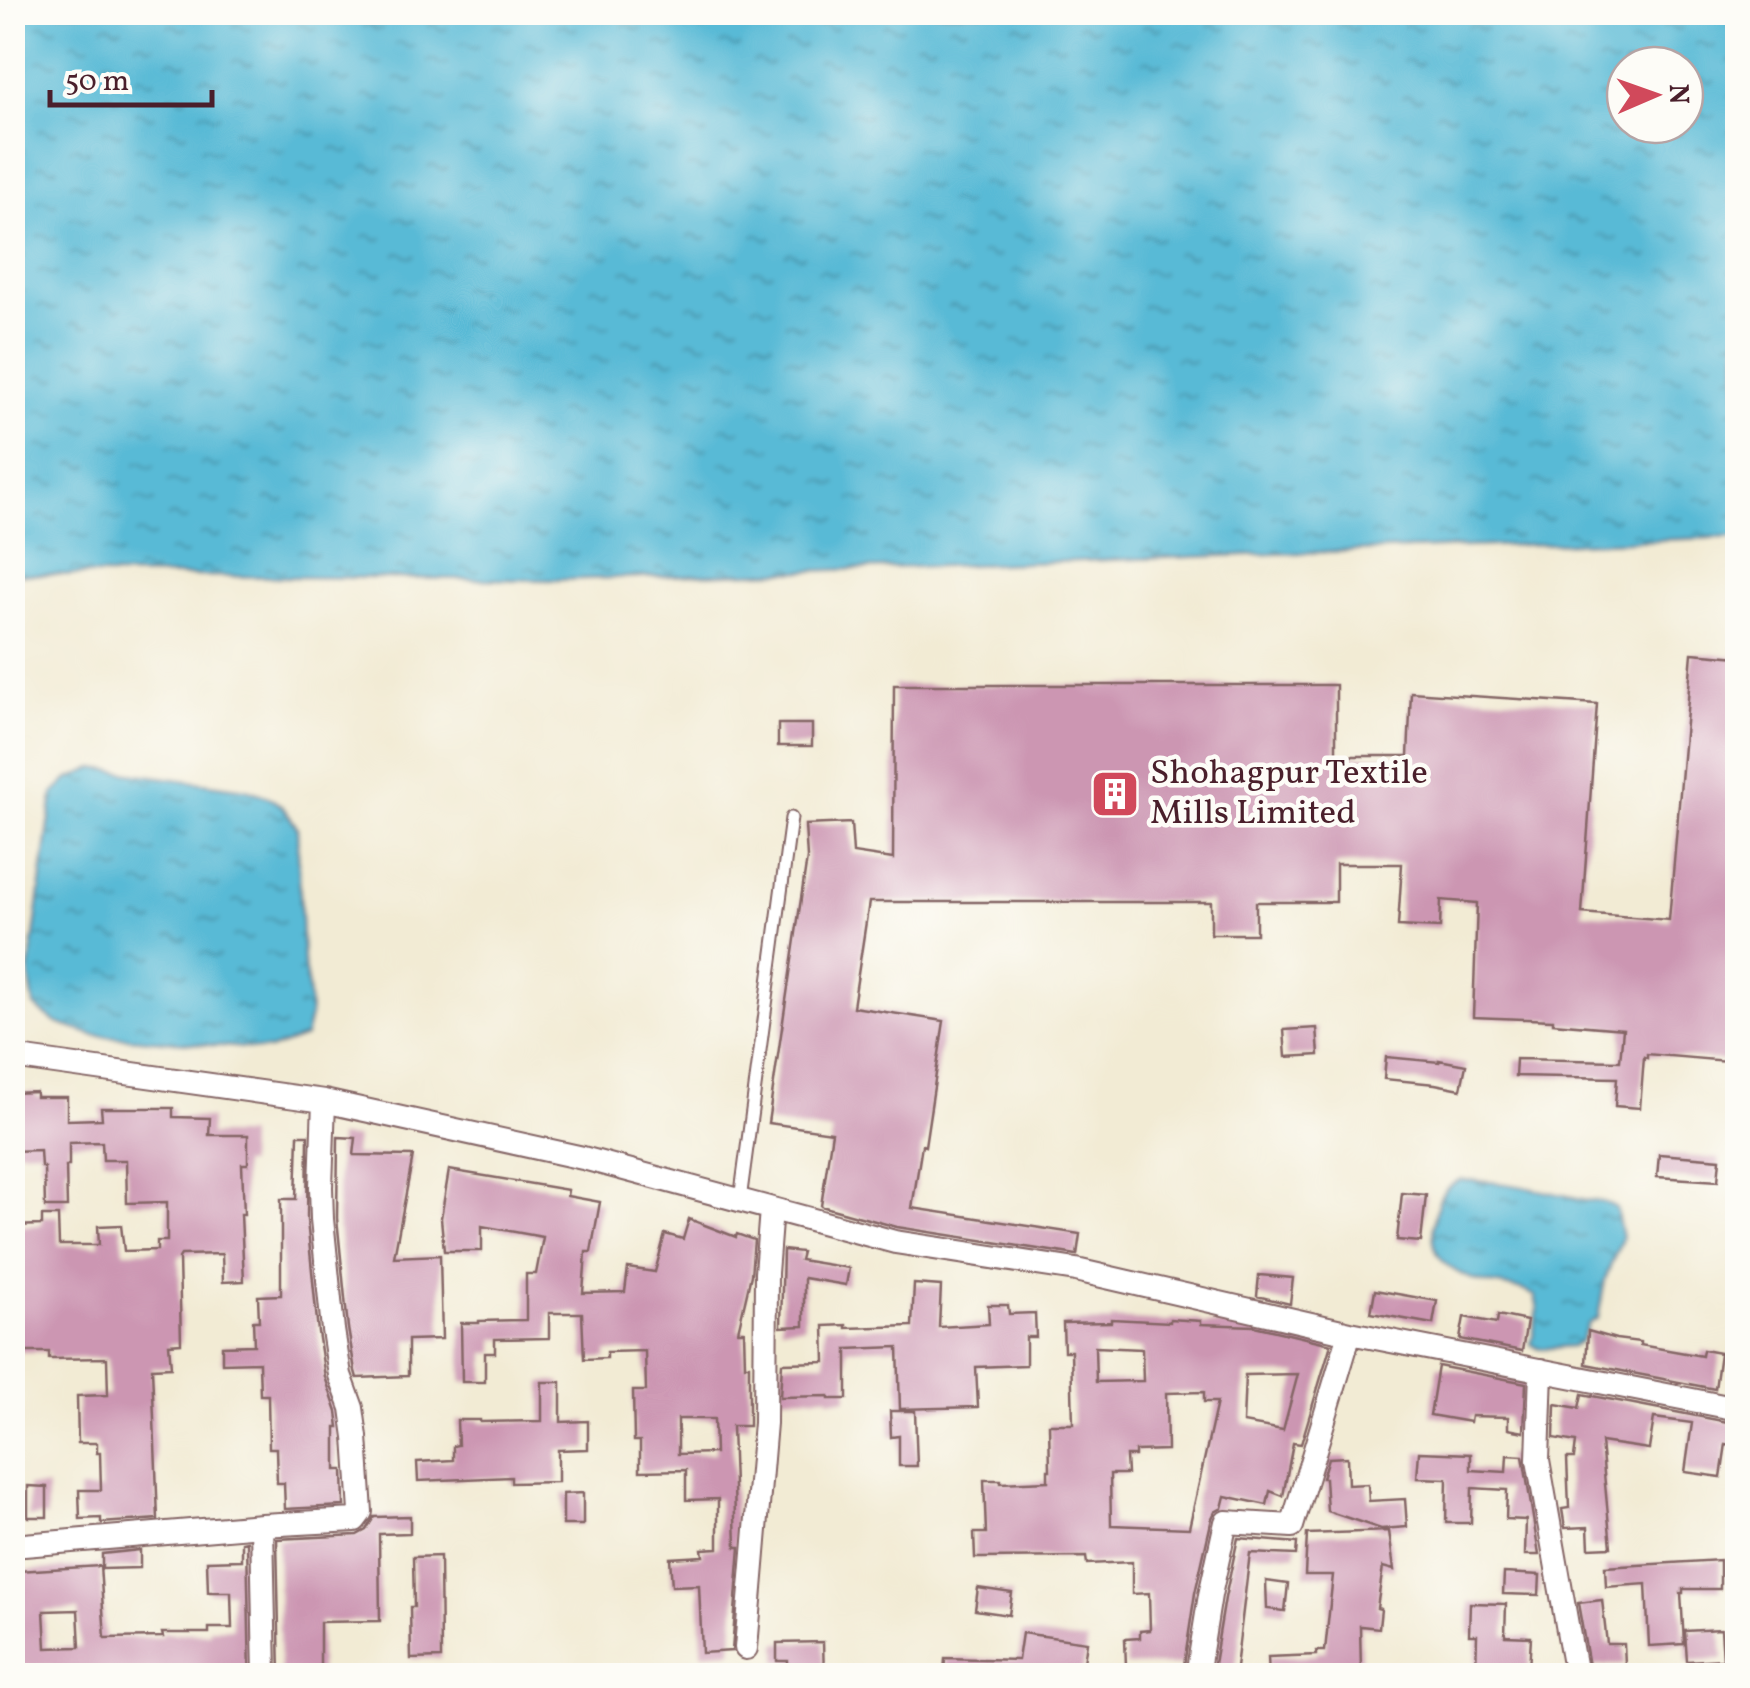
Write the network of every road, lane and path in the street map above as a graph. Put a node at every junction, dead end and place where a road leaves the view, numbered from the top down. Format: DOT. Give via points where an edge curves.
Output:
graph roads {
  1 [pos="791,818"];
  2 [pos="12,1057"];
  3 [pos="324,1100"];
  4 [pos="740,1200"];
  5 [pos="771,1209"];
  6 [pos="1350,1333"];
  7 [pos="1541,1370"];
  8 [pos="1738,1409"];
  9 [pos="262,1525"];
  10 [pos="12,1546"];
  11 [pos="746,1648"];
  12 [pos="265,1676"];
  13 [pos="1197,1676"];
  14 [pos="1576,1676"];
  1 -- 4 [label="lane"];
  2 -- 3 [label="street"];
  3 -- 4 [label="street"];
  3 -- 9 [label="street" via="324,1238 335,1345 354,1422 361,1512 355,1520"];
  4 -- 5 [label="street"];
  5 -- 6 [label="street" via="895,1242 1076,1270"];
  5 -- 11 [label="street" via="764,1423"];
  6 -- 7 [label="street"];
  6 -- 13 [label="street" via="1292,1526 1226,1522"];
  7 -- 8 [label="street"];
  7 -- 14 [label="street" via="1538,1460"];
  9 -- 10 [label="street"];
  9 -- 12 [label="street"];
}
